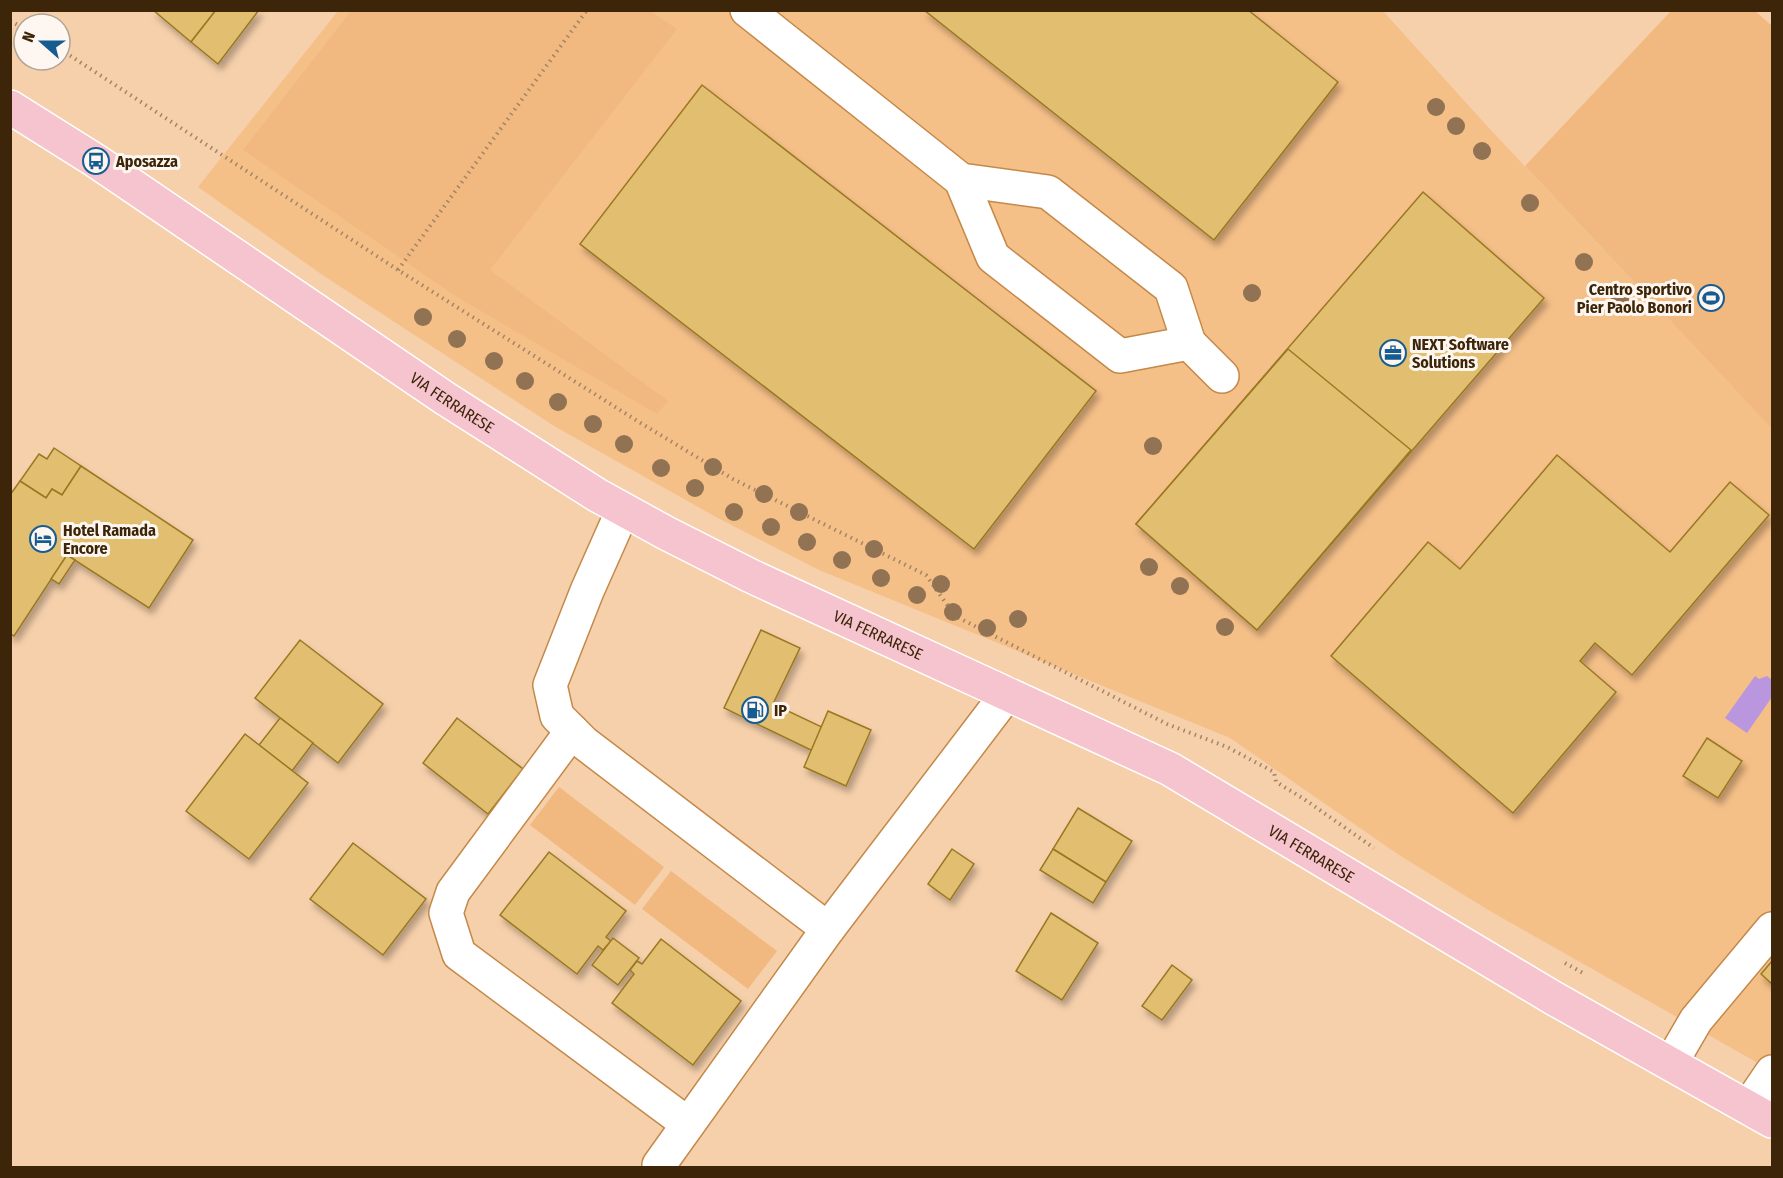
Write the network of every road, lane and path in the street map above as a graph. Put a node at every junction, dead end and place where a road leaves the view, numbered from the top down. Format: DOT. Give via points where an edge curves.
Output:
graph roads {
  1 [pos="587,10"];
  2 [pos="747,10"];
  3 [pos="72,57"];
  4 [pos="10,107"];
  5 [pos="961,180"];
  6 [pos="398,270"];
  7 [pos="1189,343"];
  8 [pos="1222,376"];
  9 [pos="623,510"];
  10 [pos="1007,694"];
  11 [pos="572,730"];
  12 [pos="1377,851"];
  13 [pos="828,929"];
  14 [pos="1773,929"];
  15 [pos="1559,959"];
  16 [pos="1589,976"];
  17 [pos="1683,1070"];
  18 [pos="1768,1099"];
  19 [pos="688,1124"];
  20 [pos="659,1165"];
  1 -- 6 [label="path"];
  2 -- 5 [label="street"];
  3 -- 6 [label="path"];
  4 -- 9 [label="main road, VIA FERRARESE" via="542,462"];
  5 -- 7 [label="street" via="1048,192 1171,288"];
  5 -- 7 [label="street" via="993,257 1120,356"];
  6 -- 12 [label="path" via="733,479 926,575 955,616 1167,724 1227,747 1274,772 1276,782"];
  7 -- 8 [label="street"];
  9 -- 10 [label="main road, VIA FERRARESE" via="751,576"];
  9 -- 11 [label="street" via="550,685 557,716"];
  10 -- 13 [label="street"];
  10 -- 17 [label="main road, VIA FERRARESE" via="1170,769 1555,999"];
  11 -- 13 [label="street"];
  11 -- 19 [label="street" via="453,892 446,913 459,954"];
  13 -- 19 [label="street"];
  14 -- 17 [label="street" via="1696,1020"];
  15 -- 16 [label="path"];
  17 -- 18 [label="main road, VIA FERRARESE"];
  19 -- 20 [label="street"];
}
